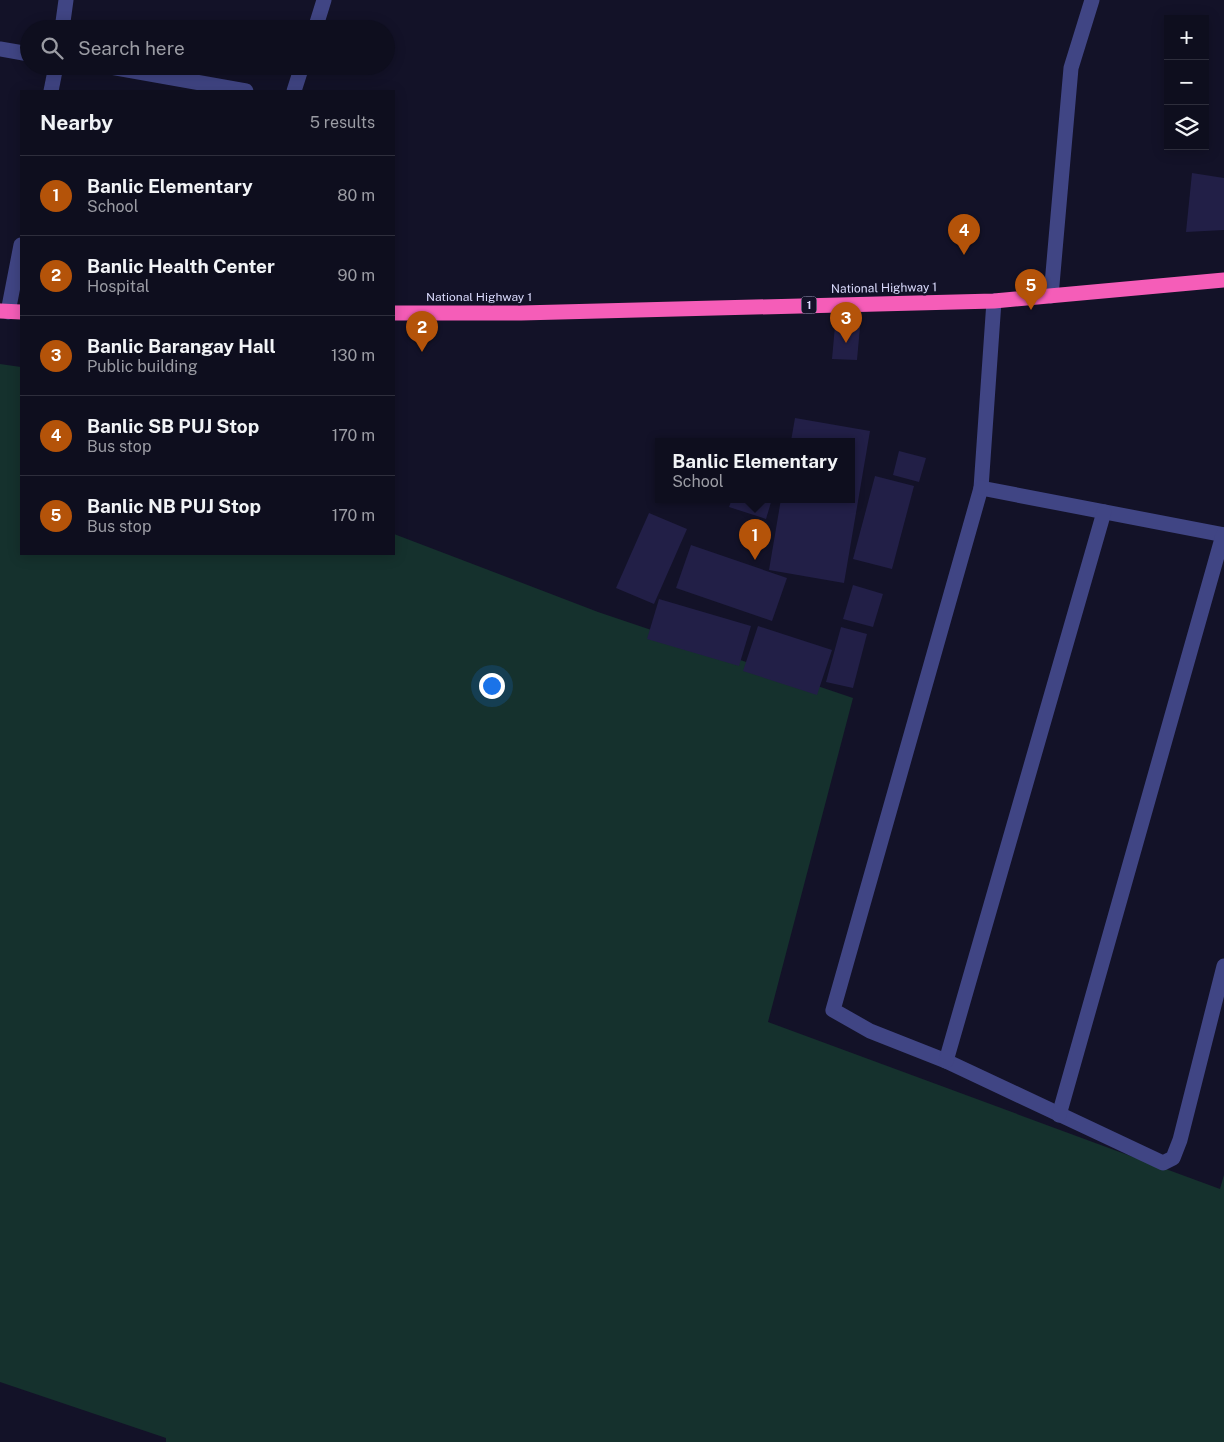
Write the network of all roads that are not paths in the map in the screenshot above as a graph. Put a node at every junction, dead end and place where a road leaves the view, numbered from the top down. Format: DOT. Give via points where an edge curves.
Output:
graph roads {
  1 [pos="66,0"];
  2 [pos="324,0"];
  3 [pos="1092,0"];
  4 [pos="63,20"];
  5 [pos="318,20"];
  6 [pos="0,49"];
  7 [pos="20,52"];
  8 [pos="54,75"];
  9 [pos="156,75"];
  10 [pos="299,75"];
  11 [pos="51,90"];
  12 [pos="240,90"];
  13 [pos="294,90"];
  14 [pos="20,251"];
  15 [pos="1224,280"];
  16 [pos="1051,296"];
  17 [pos="994,300"];
  18 [pos="10,312"];
  19 [pos="395,312"];
  20 [pos="980,488"];
  21 [pos="1104,512"];
  22 [pos="1223,535"];
  23 [pos="1224,966"];
  24 [pos="946,1061"];
  25 [pos="1060,1115"];
  1 -- 4 [label="street"];
  2 -- 5 [label="street"];
  3 -- 16 [label="street" via="1071,68"];
  6 -- 7 [label="street"];
  8 -- 11 [label="street"];
  9 -- 12 [label="street"];
  10 -- 13 [label="street"];
  14 -- 18 [label="street"];
  15 -- 16 [label="highway, National Highway 1 / 1"];
  16 -- 17 [label="highway, National Highway 1 / 1"];
  17 -- 19 [label="highway, National Highway 1 / 1" via="521,313"];
  17 -- 20 [label="street"];
  20 -- 21 [label="street"];
  20 -- 24 [label="street" via="833,1010 870,1031"];
  21 -- 22 [label="street"];
  21 -- 24 [label="street"];
  22 -- 25 [label="street"];
  23 -- 25 [label="street" via="1180,1140 1169,1162 1160,1163"];
  24 -- 25 [label="street"];
}
